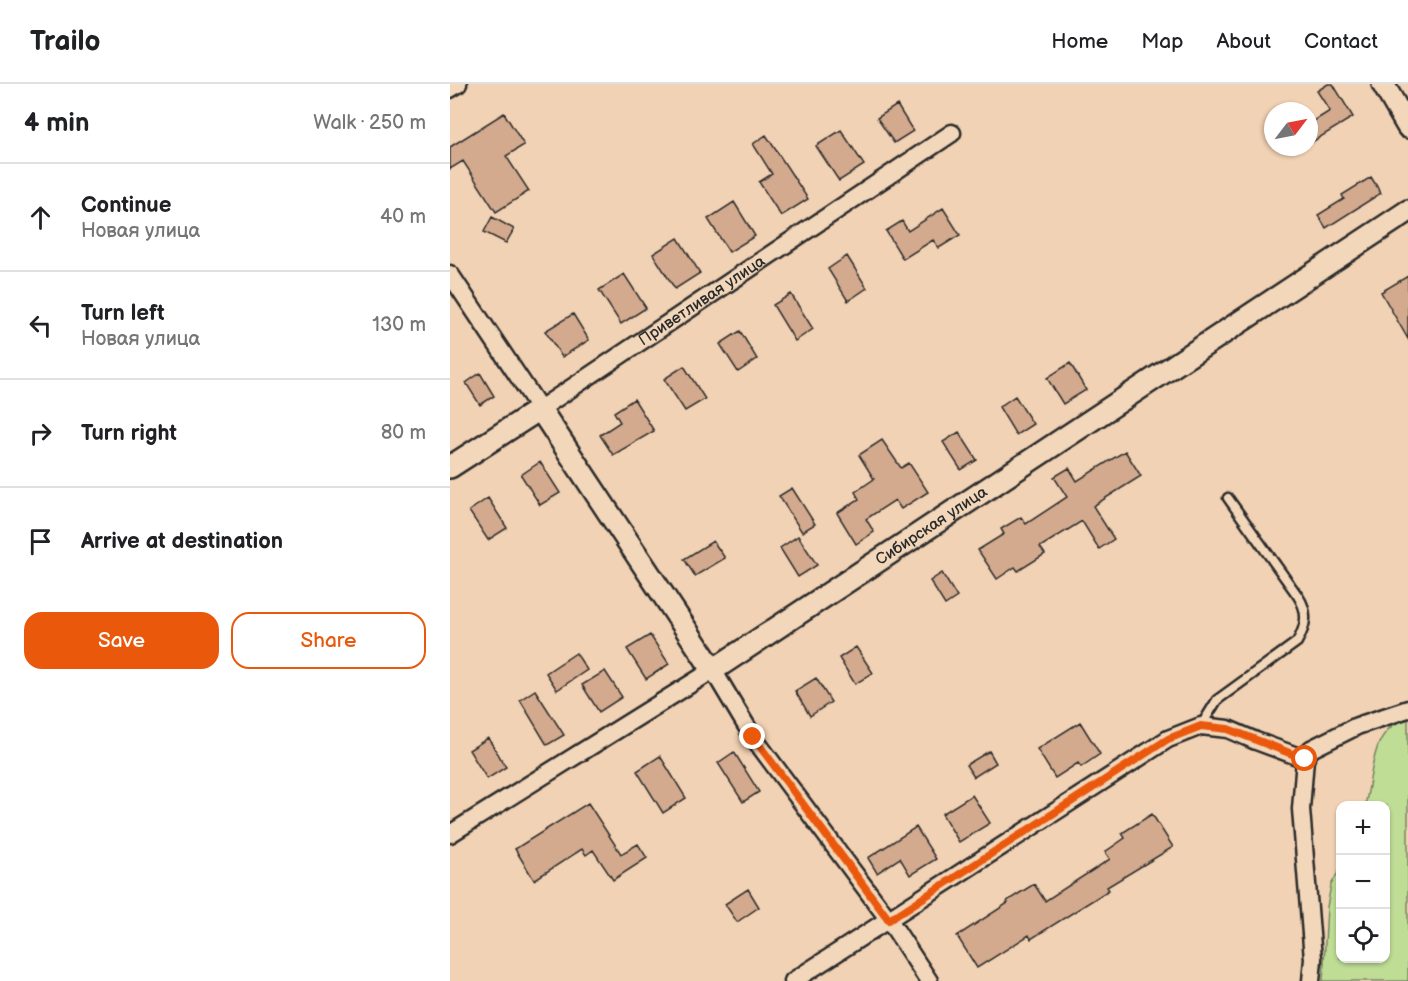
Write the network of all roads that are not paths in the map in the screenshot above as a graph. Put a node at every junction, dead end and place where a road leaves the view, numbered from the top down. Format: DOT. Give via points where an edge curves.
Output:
graph roads {
  1 [pos="458,84"];
  2 [pos="1383,84"];
  3 [pos="450,89"];
  4 [pos="1408,127"];
  5 [pos="952,132"];
  6 [pos="1408,211"];
  7 [pos="450,274"];
  8 [pos="540,409"];
  9 [pos="450,467"];
  10 [pos="1228,498"];
  11 [pos="713,670"];
  12 [pos="1408,709"];
  13 [pos="1201,726"];
  14 [pos="1305,759"];
  15 [pos="450,834"];
  16 [pos="889,920"];
  17 [pos="793,981"];
  18 [pos="929,981"];
  19 [pos="1311,981"];
  1 -- 3 [label="street"];
  2 -- 4 [label="street"];
  5 -- 8 [label="street, Приветливая улица"];
  6 -- 11 [label="street, Сибирская улица"];
  7 -- 8 [label="street"];
  8 -- 9 [label="street, Приветливая улица"];
  8 -- 11 [label="street"];
  10 -- 13 [label="lane" via="1304,606 1306,620 1297,642 1217,700"];
  11 -- 15 [label="street, Сибирская улица"];
  11 -- 16 [label="street" via="753,737"];
  12 -- 14 [label="street" via="1357,726 1311,749"];
  13 -- 14 [label="street" via="1228,729"];
  13 -- 16 [label="street" via="1168,739"];
  14 -- 19 [label="street" via="1301,809 1313,958"];
  16 -- 17 [label="street"];
  16 -- 18 [label="street"];
}
